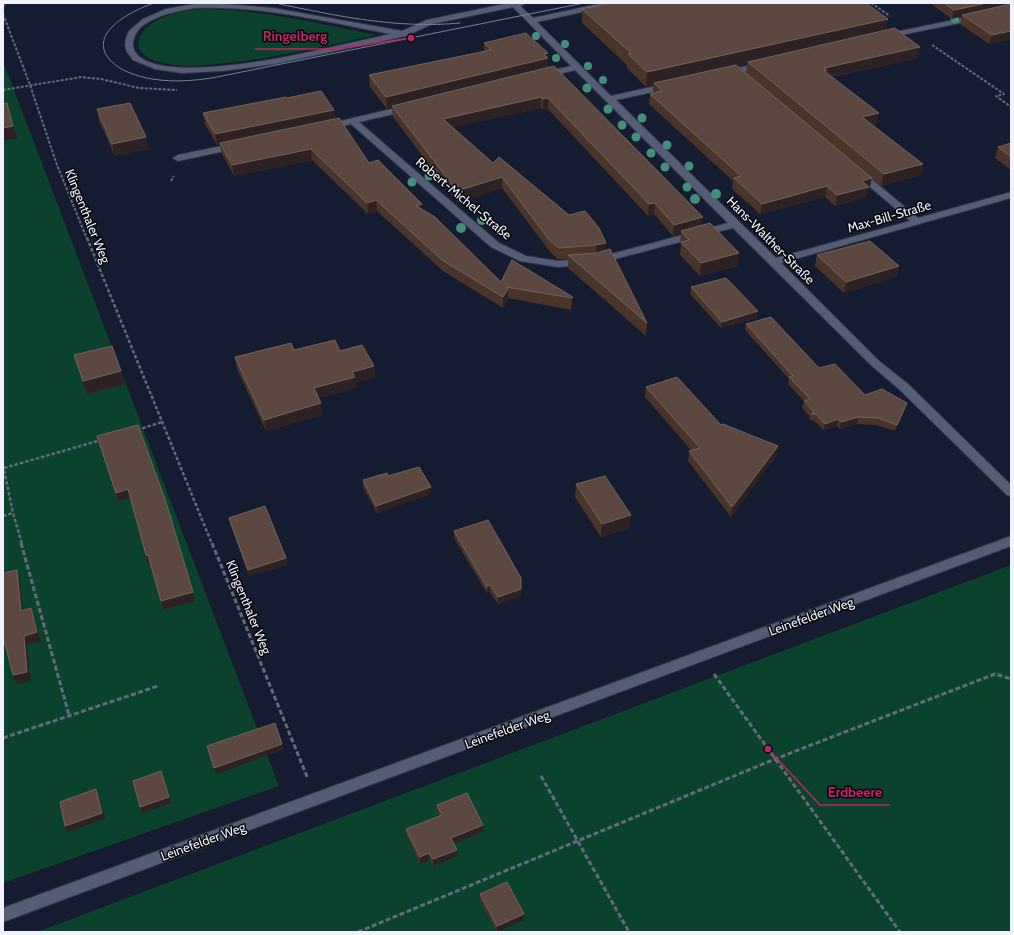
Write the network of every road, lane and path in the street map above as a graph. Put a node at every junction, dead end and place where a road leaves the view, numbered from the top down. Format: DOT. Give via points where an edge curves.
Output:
graph roads {
  1 [pos="5,3"];
  2 [pos="614,3"];
  3 [pos="517,4"];
  4 [pos="3,7"];
  5 [pos="3,14"];
  6 [pos="988,14"];
  7 [pos="531,21"];
  8 [pos="911,30"];
  9 [pos="402,34"];
  10 [pos="881,38"];
  11 [pos="767,64"];
  12 [pos="577,67"];
  13 [pos="539,76"];
  14 [pos="714,76"];
  15 [pos="677,84"];
  16 [pos="30,85"];
  17 [pos="3,90"];
  18 [pos="609,99"];
  19 [pos="415,106"];
  20 [pos="1011,107"];
  21 [pos="354,122"];
  22 [pos="315,129"];
  23 [pos="247,144"];
  24 [pos="178,158"];
  25 [pos="850,166"];
  26 [pos="1011,195"];
  27 [pos="916,222"];
  28 [pos="736,224"];
  29 [pos="774,262"];
  30 [pos="162,422"];
  31 [pos="131,432"];
  32 [pos="108,438"];
  33 [pos="3,466"];
  34 [pos="1011,492"];
  35 [pos="13,513"];
  36 [pos="3,516"];
  37 [pos="1011,541"];
  38 [pos="702,657"];
  39 [pos="1011,679"];
  40 [pos="158,686"];
  41 [pos="69,716"];
  42 [pos="3,738"];
  43 [pos="775,759"];
  44 [pos="541,776"];
  45 [pos="316,799"];
  46 [pos="578,840"];
  47 [pos="3,915"];
  48 [pos="358,932"];
  49 [pos="628,932"];
  50 [pos="900,932"];
  1 -- 4 [label="path"];
  2 -- 7 [label="street"];
  3 -- 7 [label="street, Hans-Walther-Straße"];
  3 -- 9 [label="street" via="430,22"];
  5 -- 16 [label="path, Klingenthaler Weg"];
  6 -- 8 [label="street"];
  7 -- 12 [label="street, Hans-Walther-Straße"];
  8 -- 10 [label="street"];
  8 -- 20 [label="path" via="1004,94 996,96"];
  9 -- 9 [label="street" via="271,61 198,70 176,70 144,62 130,51 129,40 134,29 151,18 176,9 204,6 289,12"];
  11 -- 14 [label="street" via="740,73"];
  12 -- 13 [label="street"];
  12 -- 18 [label="street, Hans-Walther-Straße"];
  15 -- 18 [label="street"];
  16 -- 17 [label="path"];
  16 -- 30 [label="path, Klingenthaler Weg" via="56,165"];
  18 -- 28 [label="street, Hans-Walther-Straße"];
  19 -- 21 [label="street"];
  21 -- 22 [label="street"];
  21 -- 28 [label="street, Robert-Michel-Straße" via="495,244 524,259 558,264 596,261"];
  23 -- 24 [label="street"];
  25 -- 27 [label="street"];
  26 -- 27 [label="street, Max-Bill-Straße"];
  27 -- 29 [label="street, Max-Bill-Straße"];
  28 -- 29 [label="street, Hans-Walther-Straße"];
  29 -- 34 [label="street, Hans-Walther-Straße" via="875,363 904,387"];
  30 -- 31 [label="path"];
  30 -- 45 [label="path, Klingenthaler Weg"];
  32 -- 33 [label="path"];
  33 -- 35 [label="path"];
  35 -- 36 [label="path"];
  35 -- 41 [label="path"];
  37 -- 38 [label="street, Leinefelder Weg"];
  38 -- 43 [label="path"];
  38 -- 45 [label="street, Leinefelder Weg"];
  39 -- 43 [label="path" via="996,674"];
  40 -- 41 [label="path"];
  41 -- 42 [label="path"];
  43 -- 46 [label="path"];
  43 -- 50 [label="path"];
  44 -- 46 [label="path"];
  45 -- 47 [label="street, Leinefelder Weg"];
  46 -- 48 [label="path"];
  46 -- 49 [label="path"];
}
